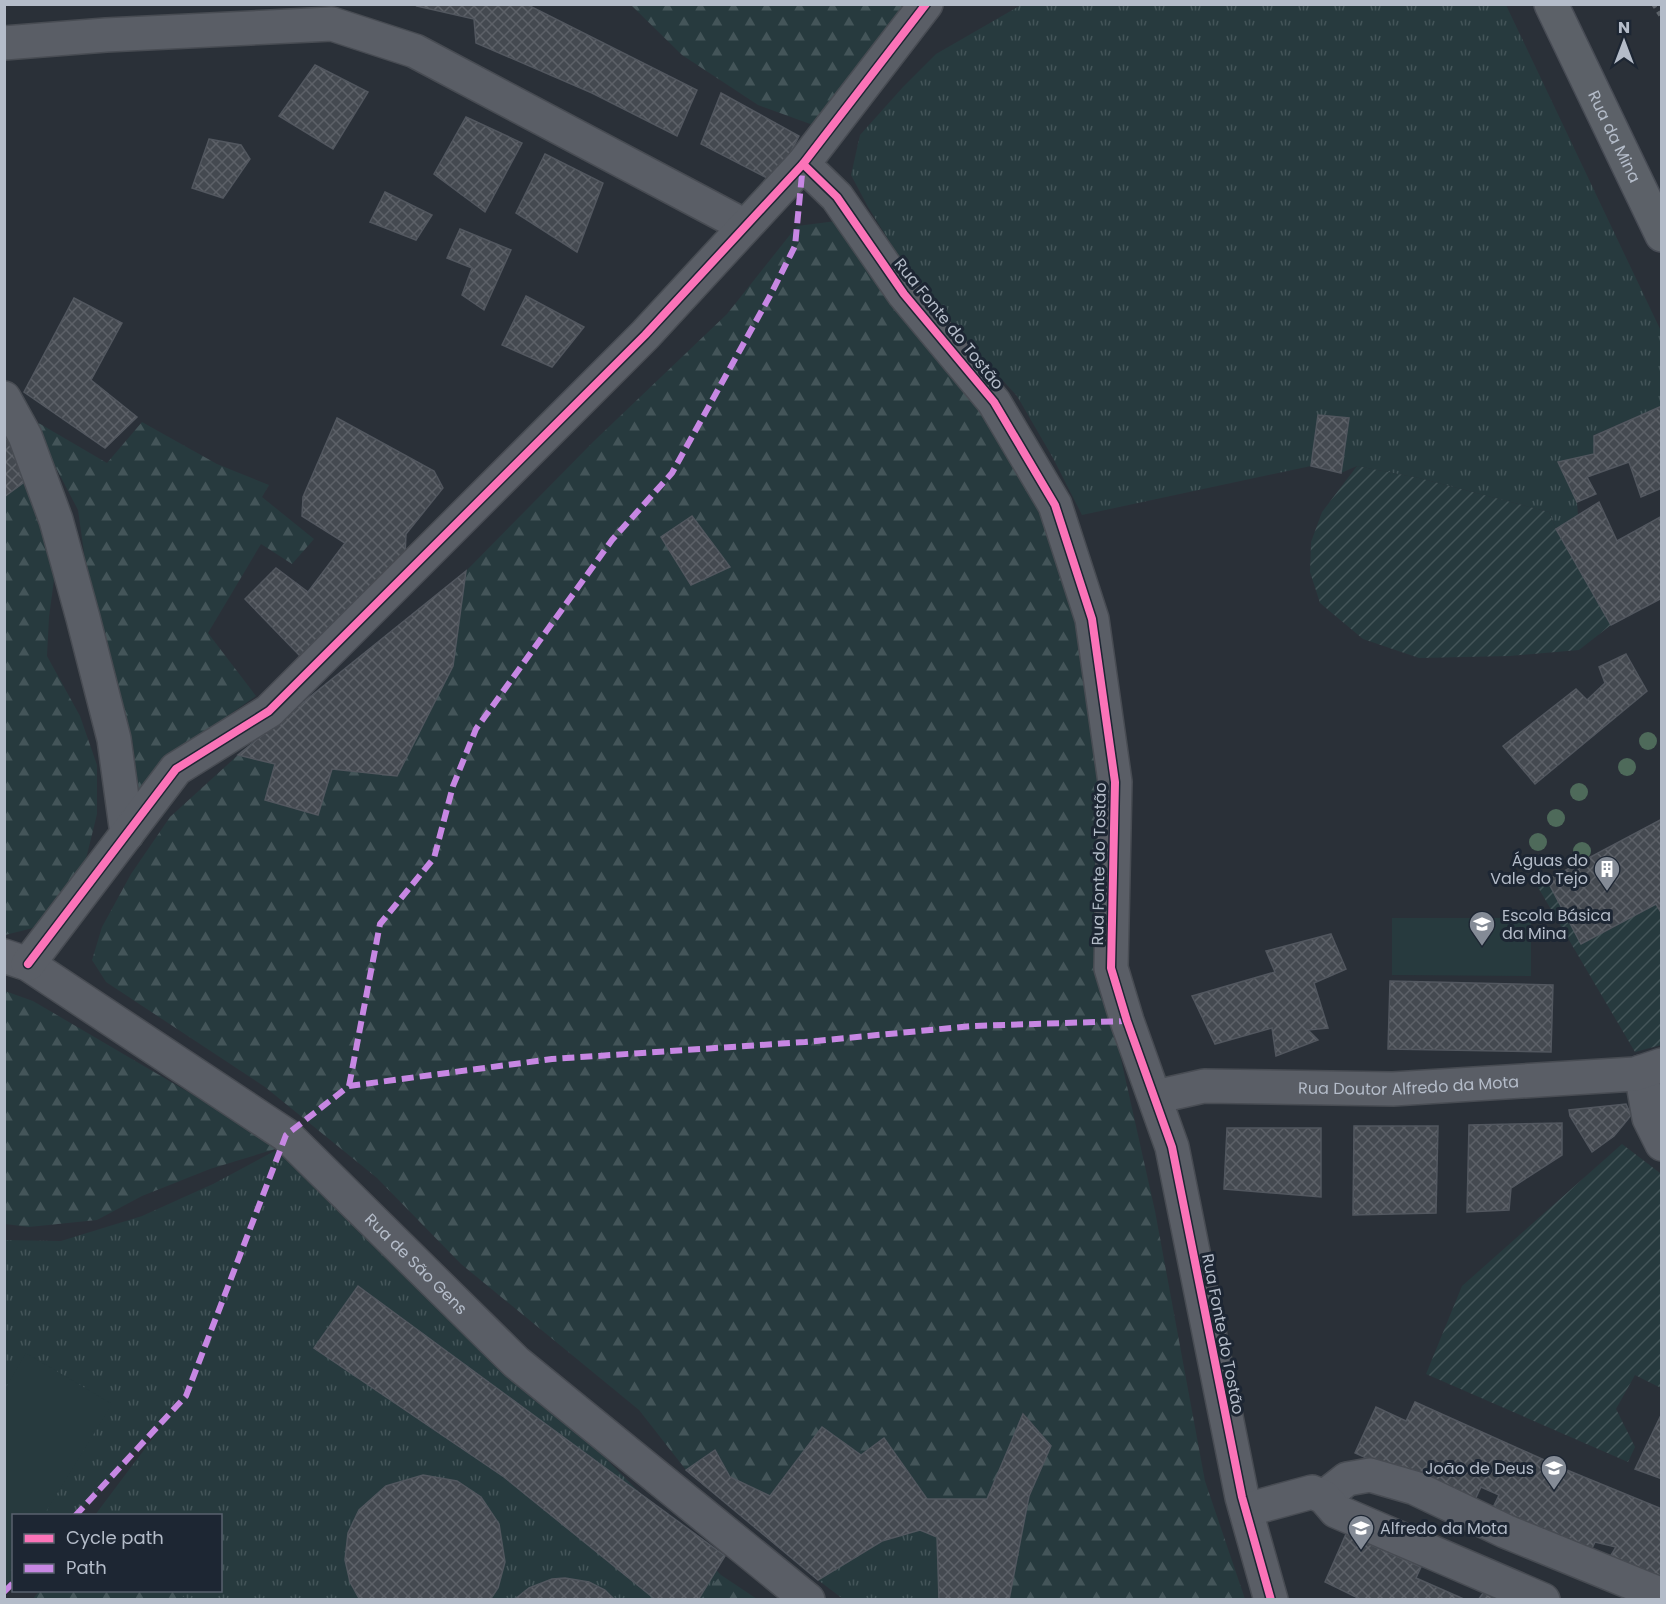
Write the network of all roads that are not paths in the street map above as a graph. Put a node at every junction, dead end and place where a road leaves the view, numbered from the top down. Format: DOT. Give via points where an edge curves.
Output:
graph roads {
  1 [pos="926,4"];
  2 [pos="1551,4"];
  3 [pos="4,43"];
  4 [pos="803,164"];
  5 [pos="1657,216"];
  6 [pos="745,226"];
  7 [pos="4,398"];
  8 [pos="127,834"];
  9 [pos="16,960"];
  10 [pos="1651,1068"];
  11 [pos="1155,1097"];
  12 [pos="1662,1144"];
  13 [pos="1324,1497"];
  14 [pos="1246,1510"];
  15 [pos="1662,1594"];
  16 [pos="808,1599"];
  17 [pos="1271,1599"];
  18 [pos="1543,1599"];
  1 -- 4 [label="street"];
  2 -- 5 [label="main road, Rua da Mina"];
  3 -- 6 [label="street" via="332,24 414,51"];
  4 -- 6 [label="street"];
  4 -- 11 [label="street, Rua Fonte do Tostão" via="837,197 904,294 994,402 1055,505 1092,619 1115,782 1111,968"];
  6 -- 8 [label="street" via="645,335 269,711 176,769"];
  7 -- 8 [label="street" via="25,436 56,520 114,739"];
  8 -- 9 [label="street"];
  9 -- 16 [label="street, Rua de São Gens" via="286,1135 516,1362"];
  10 -- 11 [label="street, Rua Doutor Alfredo da Mota" via="1635,1074 1393,1089 1204,1086"];
  10 -- 12 [label="street" via="1649,1118"];
  11 -- 14 [label="street, Rua Fonte do Tostão" via="1172,1147"];
  13 -- 14 [label="street" via="1312,1492"];
  13 -- 15 [label="street" via="1347,1479 1370,1475 1415,1488 1505,1531"];
  13 -- 18 [label="street" via="1336,1512"];
  14 -- 17 [label="street, Rua Fonte do Tostão"];
}
